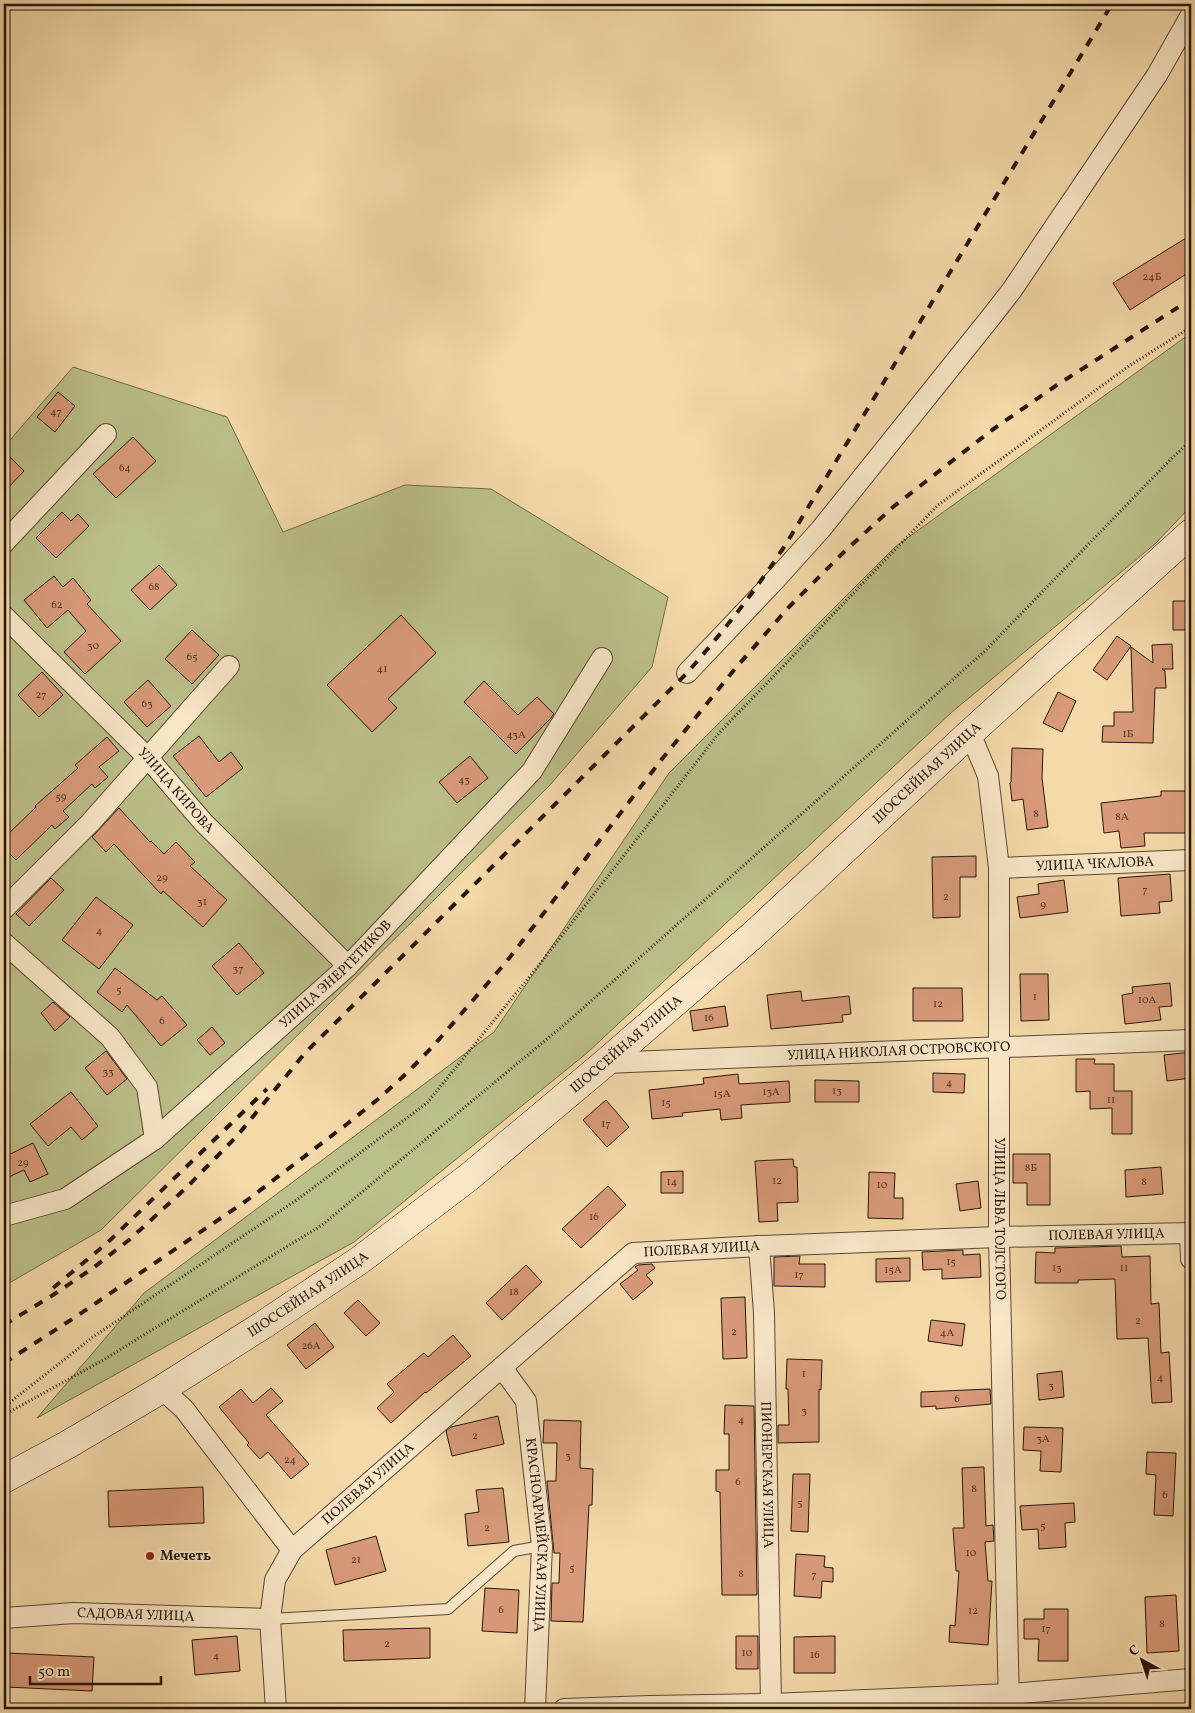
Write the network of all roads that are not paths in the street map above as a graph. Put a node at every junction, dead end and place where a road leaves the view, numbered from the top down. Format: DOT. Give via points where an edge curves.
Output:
graph roads {
  1 [pos="1191,15"];
  2 [pos="106,434"];
  3 [pos="1191,533"];
  4 [pos="4,543"];
  5 [pos="4,616"];
  6 [pos="602,658"];
  7 [pos="229,666"];
  8 [pos="687,673"];
  9 [pos="970,733"];
  10 [pos="148,758"];
  11 [pos="1191,860"];
  12 [pos="999,868"];
  13 [pos="4,910"];
  14 [pos="4,943"];
  15 [pos="348,966"];
  16 [pos="1191,1040"];
  17 [pos="999,1046"];
  18 [pos="605,1063"];
  19 [pos="156,1139"];
  20 [pos="4,1216"];
  21 [pos="1191,1233"];
  22 [pos="999,1237"];
  23 [pos="759,1246"];
  24 [pos="1191,1260"];
  25 [pos="503,1368"];
  26 [pos="162,1390"];
  27 [pos="4,1479"];
  28 [pos="542,1546"];
  29 [pos="292,1550"];
  30 [pos="4,1618"];
  31 [pos="270,1620"];
  32 [pos="1191,1679"];
  33 [pos="1009,1701"];
  34 [pos="771,1704"];
  35 [pos="276,1709"];
  36 [pos="535,1709"];
  37 [pos="564,1709"];
  1 -- 8 [label="street" via="1173,50 1012,290 821,529"];
  2 -- 4 [label="street"];
  3 -- 9 [label="main road, ШОССЕЙНАЯ УЛИЦА"];
  5 -- 10 [label="street, УЛИЦА КИРОВА"];
  6 -- 15 [label="street, УЛИЦА ЭНЕРГЕТИКОВ" via="532,771"];
  7 -- 10 [label="street"];
  9 -- 12 [label="street, УЛИЦА ЛЬВА ТОЛСТОГО" via="988,776"];
  9 -- 18 [label="main road, ШОССЕЙНАЯ УЛИЦА" via="753,935"];
  10 -- 13 [label="street" via="90,823"];
  10 -- 15 [label="street, УЛИЦА КИРОВА" via="203,822"];
  11 -- 12 [label="street, УЛИЦА ЧКАЛОВА"];
  12 -- 17 [label="street, УЛИЦА ЛЬВА ТОЛСТОГО"];
  14 -- 19 [label="street" via="110,1037 147,1087"];
  15 -- 19 [label="street, УЛИЦА ЭНЕРГЕТИКОВ"];
  16 -- 17 [label="street, УЛИЦА НИКОЛАЯ ОСТРОВСКОГО"];
  17 -- 18 [label="street, УЛИЦА НИКОЛАЯ ОСТРОВСКОГО"];
  17 -- 22 [label="street, УЛИЦА ЛЬВА ТОЛСТОГО"];
  18 -- 26 [label="main road, ШОССЕЙНАЯ УЛИЦА" via="468,1177 360,1260"];
  19 -- 20 [label="street, УЛИЦА ЭНЕРГЕТИКОВ" via="64,1199"];
  21 -- 22 [label="street, ПОЛЕВАЯ УЛИЦА"];
  21 -- 24 [label="street"];
  22 -- 23 [label="street, ПОЛЕВАЯ УЛИЦА"];
  22 -- 33 [label="street, УЛИЦА ЛЬВА ТОЛСТОГО"];
  23 -- 25 [label="street, ПОЛЕВАЯ УЛИЦА" via="633,1253"];
  23 -- 34 [label="street, ПИОНЕРСКАЯ УЛИЦА" via="764,1313"];
  25 -- 28 [label="street, КРАСНОАРМЕЙСКАЯ УЛИЦА" via="526,1401"];
  25 -- 29 [label="street, ПОЛЕВАЯ УЛИЦА"];
  26 -- 27 [label="main road, ШОССЕЙНАЯ УЛИЦА"];
  26 -- 29 [label="street" via="184,1409"];
  28 -- 31 [label="lane" via="514,1551 448,1609"];
  28 -- 36 [label="street, КРАСНОАРМЕЙСКАЯ УЛИЦА"];
  29 -- 31 [label="street, ПОЛЕВАЯ УЛИЦА" via="275,1580"];
  30 -- 31 [label="street, САДОВАЯ УЛИЦА" via="74,1613"];
  31 -- 35 [label="street, ПОЛЕВАЯ УЛИЦА"];
  32 -- 33 [label="street"];
  33 -- 34 [label="street"];
  34 -- 37 [label="street"];
}
